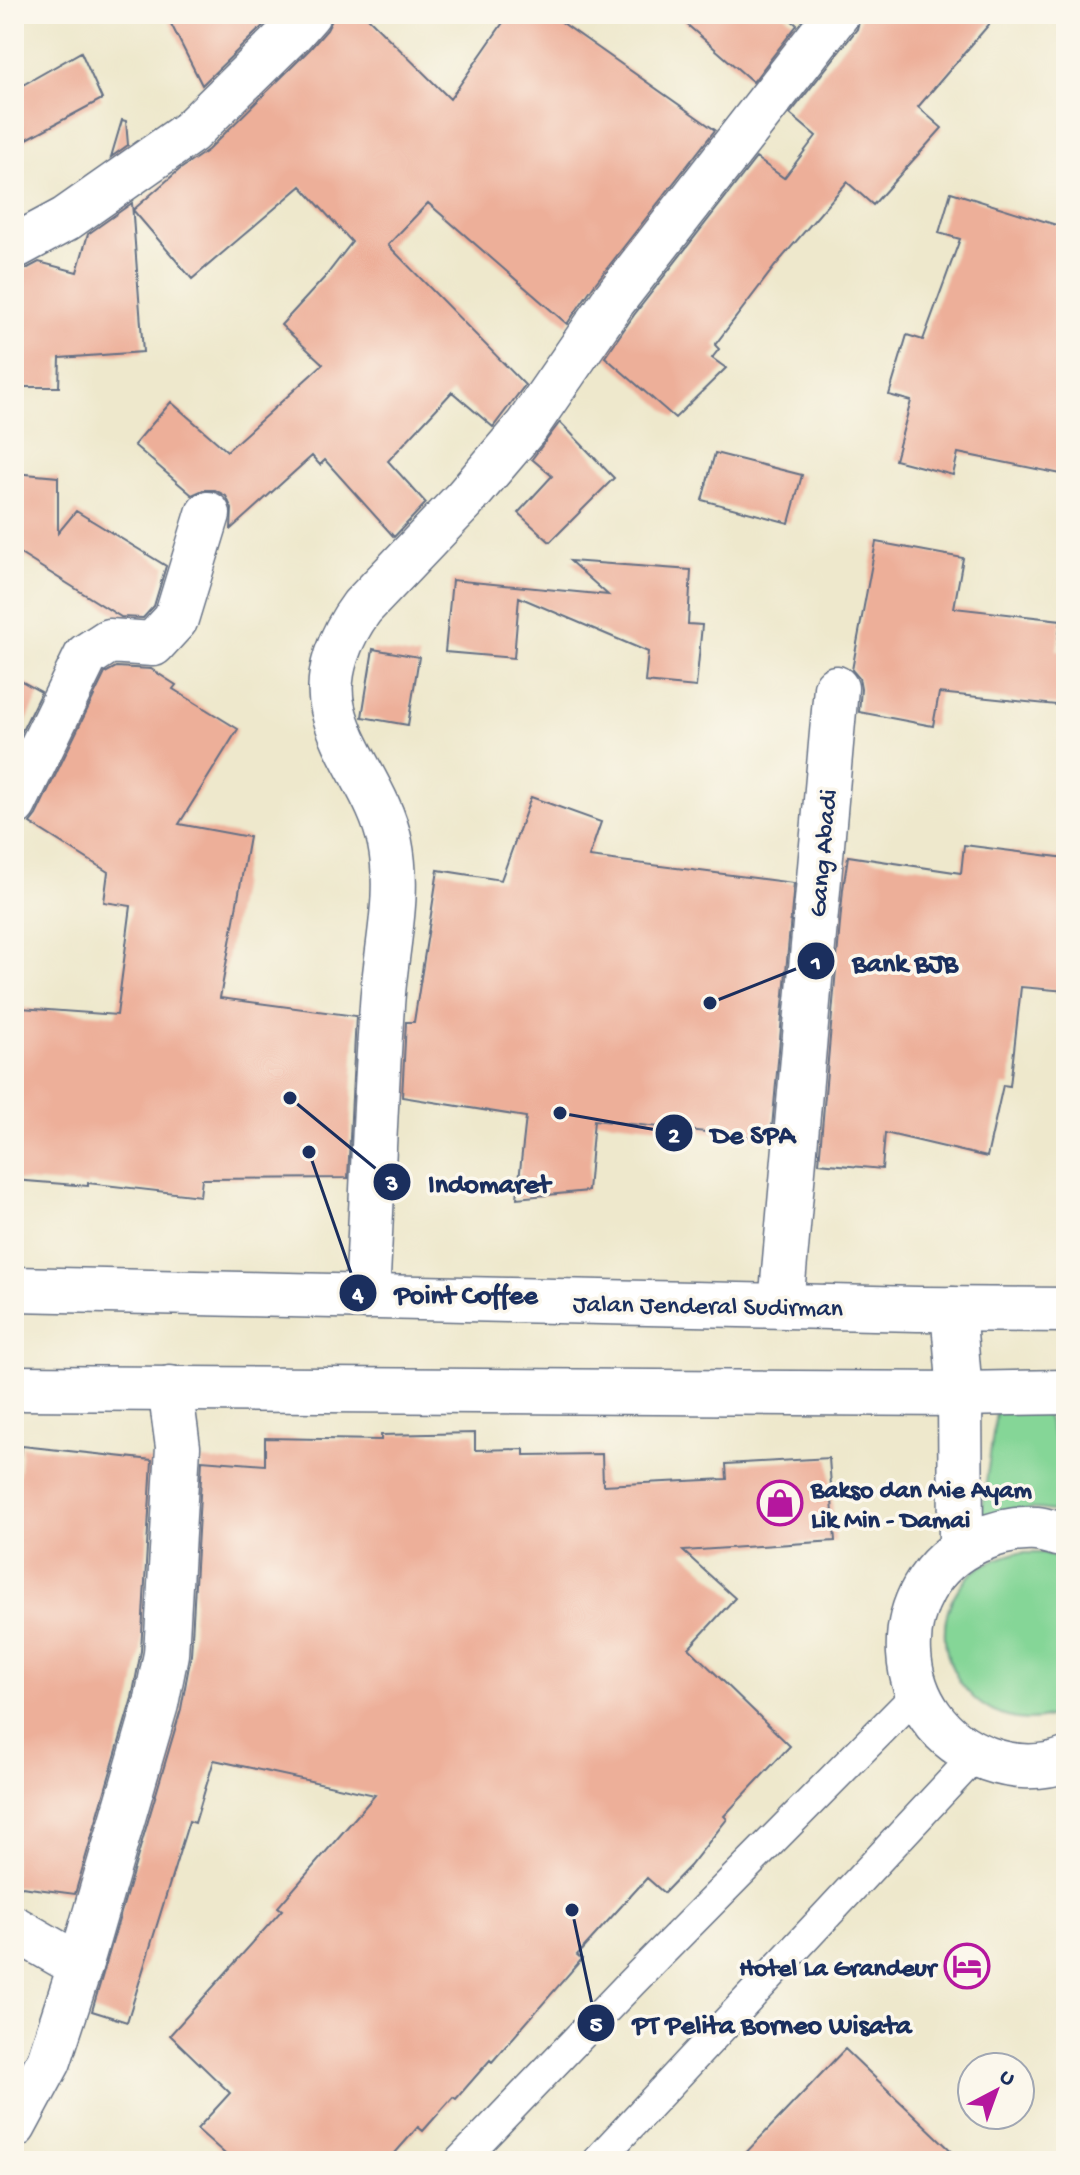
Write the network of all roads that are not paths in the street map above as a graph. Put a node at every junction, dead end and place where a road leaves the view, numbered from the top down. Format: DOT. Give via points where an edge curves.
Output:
graph roads {
  1 [pos="308,14"];
  2 [pos="837,14"];
  3 [pos="14,247"];
  4 [pos="208,514"];
  5 [pos="836,688"];
  6 [pos="14,804"];
  7 [pos="14,1289"];
  8 [pos="367,1297"];
  9 [pos="781,1305"];
  10 [pos="953,1309"];
  11 [pos="1066,1311"];
  12 [pos="14,1388"];
  13 [pos="170,1388"];
  14 [pos="1066,1392"];
  15 [pos="960,1394"];
  16 [pos="1066,1536"];
  17 [pos="961,1548"];
  18 [pos="917,1694"];
  19 [pos="976,1755"];
  20 [pos="1066,1760"];
  21 [pos="14,1928"];
  22 [pos="80,1966"];
  23 [pos="14,2126"];
  24 [pos="460,2161"];
  25 [pos="597,2161"];
  1 -- 3 [label="main road" via="190,132 66,219"];
  2 -- 8 [label="main road" via="614,300 527,426 362,607 334,662 333,708 377,801 393,876"];
  4 -- 6 [label="main road" via="176,619 153,644 109,641 86,656"];
  5 -- 9 [label="main road, Gang Abadi"];
  7 -- 8 [label="main road, Jalan Jenderal Sudirman"];
  8 -- 9 [label="main road, Jalan Jenderal Sudirman"];
  9 -- 10 [label="main road, Jalan Jenderal Sudirman"];
  10 -- 11 [label="main road, Jalan Jenderal Sudirman"];
  10 -- 15 [label="main road"];
  12 -- 13 [label="main road"];
  13 -- 15 [label="main road"];
  13 -- 22 [label="main road" via="178,1447 166,1654"];
  14 -- 15 [label="main road"];
  15 -- 17 [label="main road"];
  16 -- 17 [label="main road" via="1036,1529 997,1532"];
  17 -- 18 [label="main road" via="931,1576 912,1613 907,1653"];
  18 -- 19 [label="main road" via="941,1730"];
  18 -- 24 [label="lane"];
  19 -- 20 [label="main road" via="1032,1767"];
  19 -- 25 [label="lane"];
  21 -- 22 [label="main road"];
  22 -- 23 [label="main road" via="49,2061"];
}
